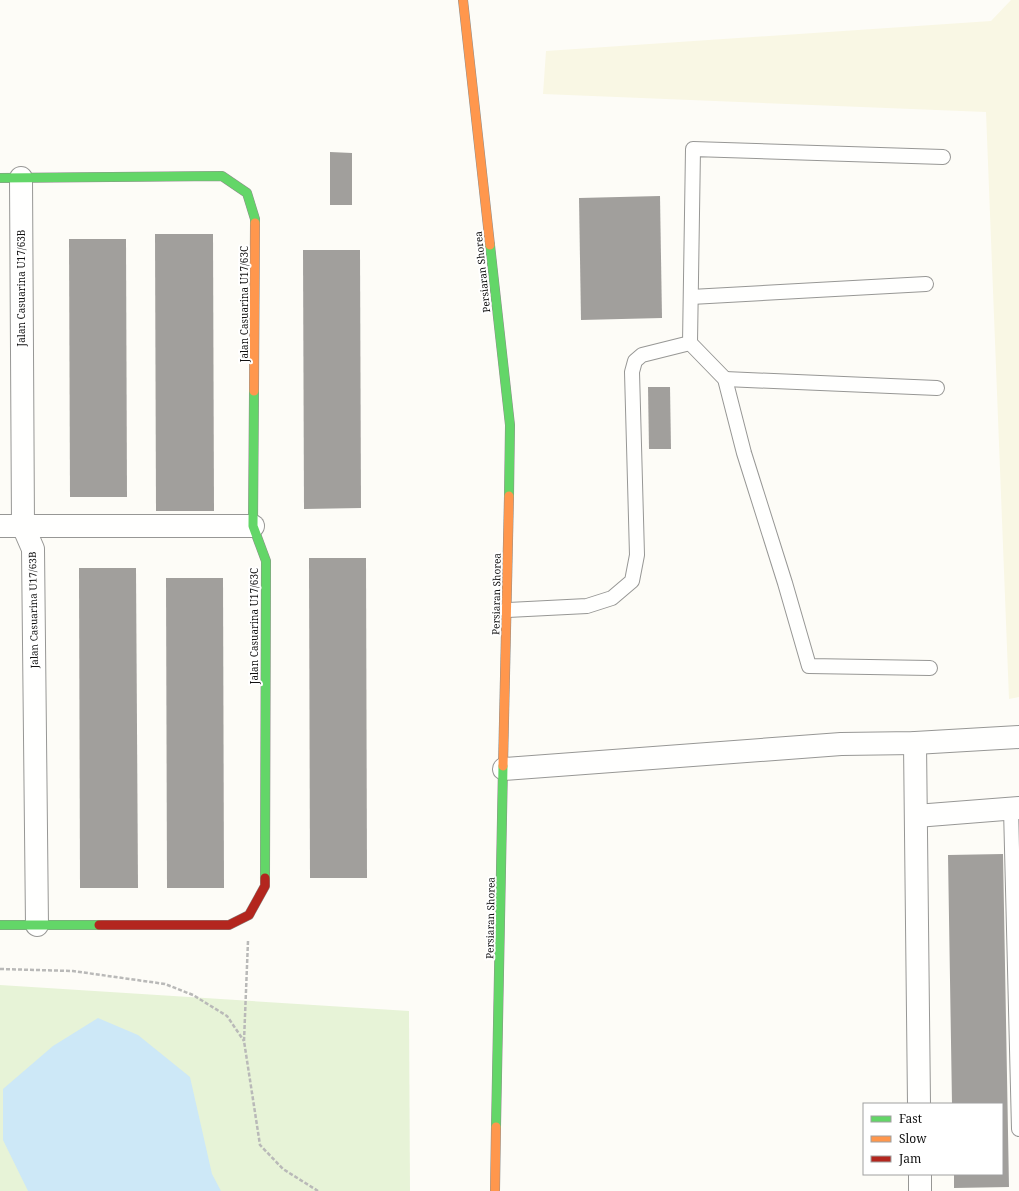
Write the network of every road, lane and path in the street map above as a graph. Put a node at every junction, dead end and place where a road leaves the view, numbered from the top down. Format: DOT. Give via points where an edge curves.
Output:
graph roads {
  1 [pos="463,0"];
  2 [pos="943,157"];
  3 [pos="10,178"];
  4 [pos="926,284"];
  5 [pos="691,297"];
  6 [pos="690,343"];
  7 [pos="725,379"];
  8 [pos="937,388"];
  9 [pos="0,526"];
  10 [pos="23,526"];
  11 [pos="253,526"];
  12 [pos="506,610"];
  13 [pos="930,668"];
  14 [pos="1019,737"];
  15 [pos="915,743"];
  16 [pos="504,769"];
  17 [pos="1015,809"];
  18 [pos="916,816"];
  19 [pos="249,915"];
  20 [pos="0,925"];
  21 [pos="37,925"];
  22 [pos="0,969"];
  23 [pos="244,1041"];
  24 [pos="919,1103"];
  25 [pos="1019,1129"];
  26 [pos="920,1175"];
  27 [pos="318,1191"];
  28 [pos="495,1191"];
  29 [pos="920,1191"];
  1 -- 12 [label="street, Persiaran Shorea" via="510,426"];
  2 -- 5 [label="lane" via="693,149"];
  3 -- 10 [label="street, Jalan Casuarina U17/63B"];
  3 -- 11 [label="street, Jalan Casuarina U17/63C" via="222,176 247,193 255,219"];
  4 -- 5 [label="lane"];
  5 -- 6 [label="lane"];
  6 -- 7 [label="lane"];
  6 -- 12 [label="lane" via="642,355 635,361 632,372 637,555 632,581 612,598 587,606"];
  7 -- 8 [label="lane"];
  7 -- 13 [label="lane" via="744,453 809,666"];
  9 -- 10 [label="street"];
  10 -- 11 [label="street"];
  10 -- 21 [label="street, Jalan Casuarina U17/63B" via="33,549"];
  11 -- 19 [label="street, Jalan Casuarina U17/63C" via="266,561 265,886"];
  12 -- 16 [label="street, Persiaran Shorea"];
  14 -- 15 [label="street"];
  15 -- 16 [label="street" via="841,744"];
  15 -- 18 [label="street"];
  16 -- 28 [label="street, Persiaran Shorea"];
  17 -- 18 [label="street"];
  17 -- 25 [label="lane"];
  18 -- 24 [label="street"];
  19 -- 21 [label="street" via="228,925"];
  19 -- 23 [label="path"];
  20 -- 21 [label="street"];
  22 -- 23 [label="path" via="73,971 165,984 193,995 227,1016"];
  23 -- 27 [label="path" via="260,1145 283,1169"];
  26 -- 29 [label="street"];
}
